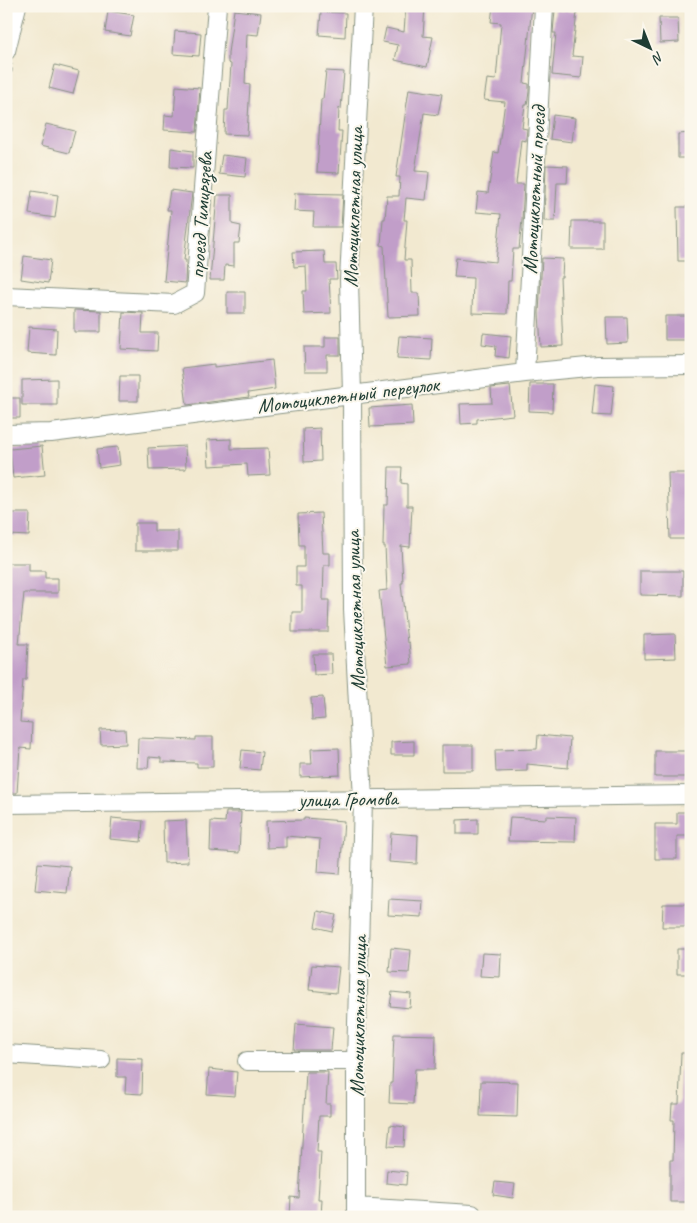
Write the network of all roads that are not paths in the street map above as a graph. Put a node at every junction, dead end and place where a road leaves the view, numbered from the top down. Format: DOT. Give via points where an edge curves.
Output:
graph roads {
  1 [pos="17,6"];
  2 [pos="217,6"];
  3 [pos="363,6"];
  4 [pos="544,6"];
  5 [pos="6,51"];
  6 [pos="6,296"];
  7 [pos="691,365"];
  8 [pos="524,373"];
  9 [pos="352,394"];
  10 [pos="6,434"];
  11 [pos="691,795"];
  12 [pos="363,799"];
  13 [pos="6,804"];
  14 [pos="6,1054"];
  15 [pos="101,1060"];
  16 [pos="247,1061"];
  17 [pos="356,1061"];
  18 [pos="356,1212"];
  19 [pos="472,1214"];
  1 -- 5 [label="street"];
  2 -- 6 [label="street, проезд Тимирязева" via="195,293 174,304"];
  3 -- 9 [label="street, Мотоциклетная улица" via="349,280"];
  4 -- 8 [label="street, Мотоциклетный проезд"];
  7 -- 8 [label="street, Мотоциклетный переулок" via="598,366"];
  8 -- 9 [label="street, Мотоциклетный переулок"];
  9 -- 10 [label="street, Мотоциклетный переулок" via="51,433"];
  9 -- 12 [label="street, Мотоциклетная улица" via="353,609"];
  11 -- 12 [label="street, улица Громова"];
  12 -- 13 [label="street, улица Громова"];
  12 -- 17 [label="street, Мотоциклетная улица"];
  14 -- 15 [label="street"];
  16 -- 17 [label="street"];
  17 -- 18 [label="street, Мотоциклетная улица"];
  18 -- 19 [label="street"];
}
